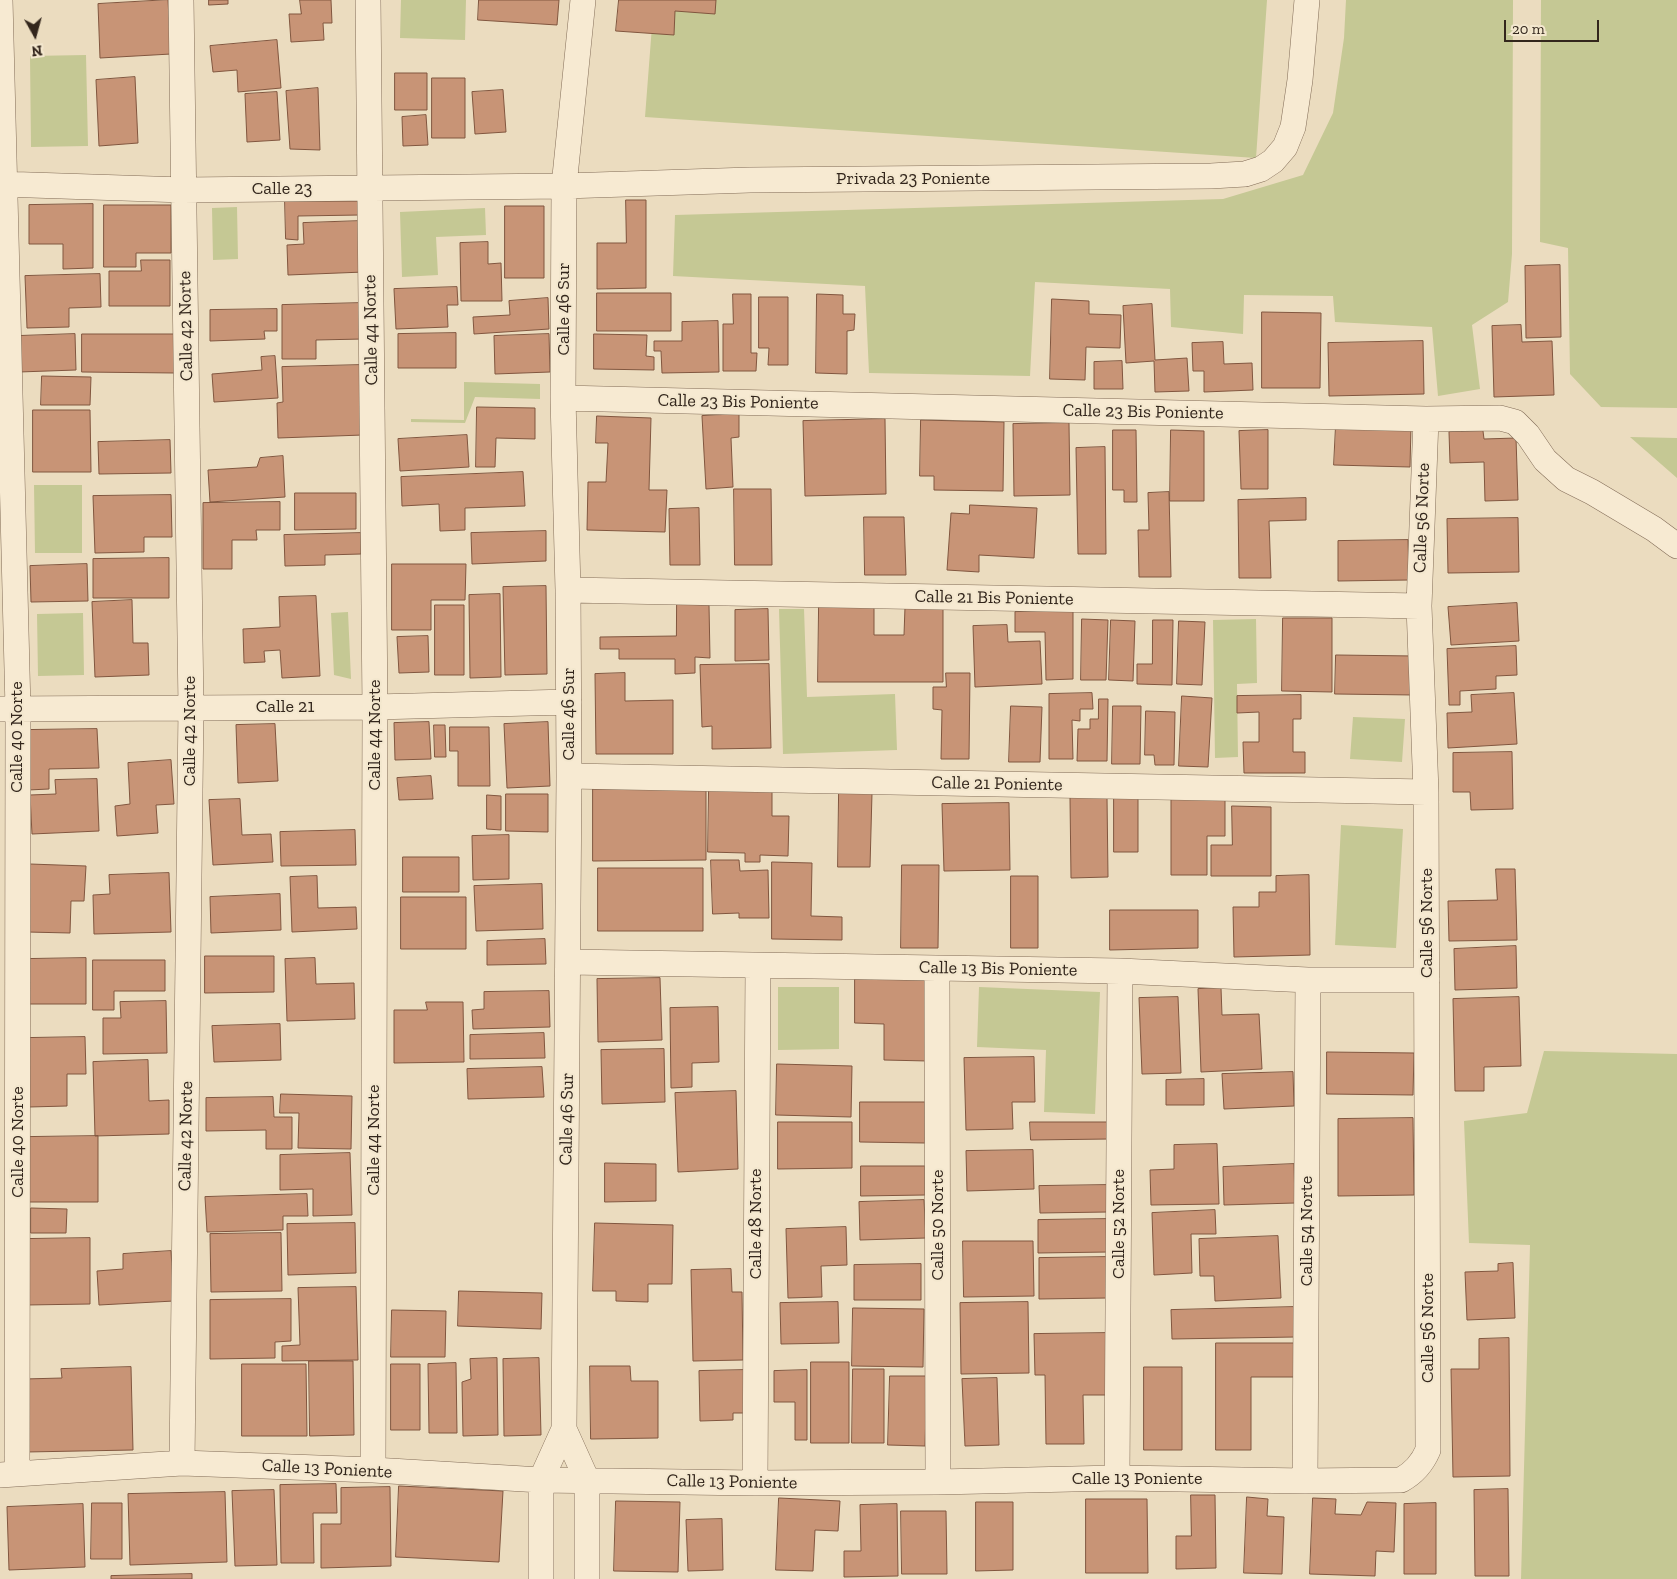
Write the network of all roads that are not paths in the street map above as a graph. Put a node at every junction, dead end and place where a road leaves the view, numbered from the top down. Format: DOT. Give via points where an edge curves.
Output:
graph roads {
  1 [pos="0,0"];
  2 [pos="181,0"];
  3 [pos="368,0"];
  4 [pos="583,0"];
  5 [pos="1307,0"];
  6 [pos="2,184"];
  7 [pos="564,186"];
  8 [pos="370,188"];
  9 [pos="184,190"];
  10 [pos="563,398"];
  11 [pos="1426,419"];
  12 [pos="1677,546"];
  13 [pos="568,590"];
  14 [pos="1420,606"];
  15 [pos="569,702"];
  16 [pos="191,707"];
  17 [pos="375,707"];
  18 [pos="9,709"];
  19 [pos="569,776"];
  20 [pos="1426,792"];
  21 [pos="569,962"];
  22 [pos="758,966"];
  23 [pos="937,969"];
  24 [pos="1120,971"];
  25 [pos="1308,980"];
  26 [pos="1427,980"];
  27 [pos="1428,1428"];
  28 [pos="564,1429"];
  29 [pos="182,1462"];
  30 [pos="373,1470"];
  31 [pos="9,1474"];
  32 [pos="1118,1478"];
  33 [pos="541,1480"];
  34 [pos="587,1480"];
  35 [pos="1305,1481"];
  36 [pos="938,1482"];
  37 [pos="755,1483"];
  38 [pos="541,1579"];
  39 [pos="587,1579"];
  1 -- 6 [label="street, Calle 40 Norte"];
  2 -- 9 [label="street, Calle 42 Norte"];
  3 -- 8 [label="street, Calle 44 Norte"];
  4 -- 7 [label="street, Calle 46 Sur"];
  5 -- 7 [label="street, Privada 23 Poniente" via="1293,128 1285,147 1273,161 1245,174 750,180"];
  6 -- 9 [label="street, Calle 23"];
  6 -- 18 [label="street, Calle 40 Norte"];
  7 -- 8 [label="street, Calle 23"];
  7 -- 10 [label="street, Calle 46 Sur"];
  8 -- 9 [label="street, Calle 23"];
  8 -- 17 [label="street, Calle 44 Norte"];
  9 -- 16 [label="street, Calle 42 Norte"];
  10 -- 11 [label="street, Calle 23 Bis Poniente"];
  10 -- 13 [label="street, Calle 46 Sur"];
  11 -- 12 [label="street, Calle 23 Bis Poniente" via="1500,418 1515,422 1545,460 1566,479"];
  11 -- 14 [label="street, Calle 56 Norte"];
  13 -- 14 [label="street, Calle 21 Bis Poniente"];
  13 -- 15 [label="street, Calle 46 Sur"];
  14 -- 20 [label="street, Calle 56 Norte"];
  15 -- 17 [label="street, Calle 21"];
  15 -- 19 [label="street, Calle 46 Sur"];
  16 -- 17 [label="street, Calle 21"];
  16 -- 18 [label="street, Calle 21"];
  16 -- 29 [label="street, Calle 42 Norte"];
  17 -- 30 [label="street, Calle 44 Norte"];
  18 -- 31 [label="street, Calle 40 Norte"];
  19 -- 20 [label="street, Calle 21 Poniente"];
  19 -- 21 [label="street, Calle 46 Sur"];
  20 -- 26 [label="street, Calle 56 Norte"];
  21 -- 22 [label="street, Calle 13 Bis Poniente"];
  21 -- 28 [label="street, Calle 46 Sur"];
  22 -- 23 [label="street, Calle 13 Bis Poniente"];
  22 -- 37 [label="street, Calle 48 Norte"];
  23 -- 24 [label="street, Calle 13 Bis Poniente"];
  23 -- 36 [label="street, Calle 50 Norte"];
  24 -- 25 [label="street, Calle 13 Bis Poniente"];
  24 -- 32 [label="street, Calle 52 Norte"];
  25 -- 26 [label="street, Calle 13 Bis Poniente"];
  25 -- 35 [label="street, Calle 54 Norte"];
  26 -- 27 [label="street, Calle 56 Norte"];
  27 -- 35 [label="street, Calle 13 Poniente" via="1428,1450 1423,1462 1412,1474 1400,1480"];
  28 -- 33 [label="street, Calle 46 Sur"];
  28 -- 34 [label="street, Calle 46 Sur"];
  29 -- 30 [label="street, Calle 13 Poniente"];
  29 -- 31 [label="street, Calle 13 Poniente"];
  30 -- 33 [label="street, Calle 13 Poniente"];
  32 -- 35 [label="street, Calle 13 Poniente"];
  32 -- 36 [label="street, Calle 13 Poniente"];
  33 -- 34 [label="street, Calle 13 Poniente"];
  33 -- 38 [label="street"];
  34 -- 37 [label="street, Calle 13 Poniente"];
  34 -- 39 [label="street"];
  36 -- 37 [label="street, Calle 13 Poniente"];
}
